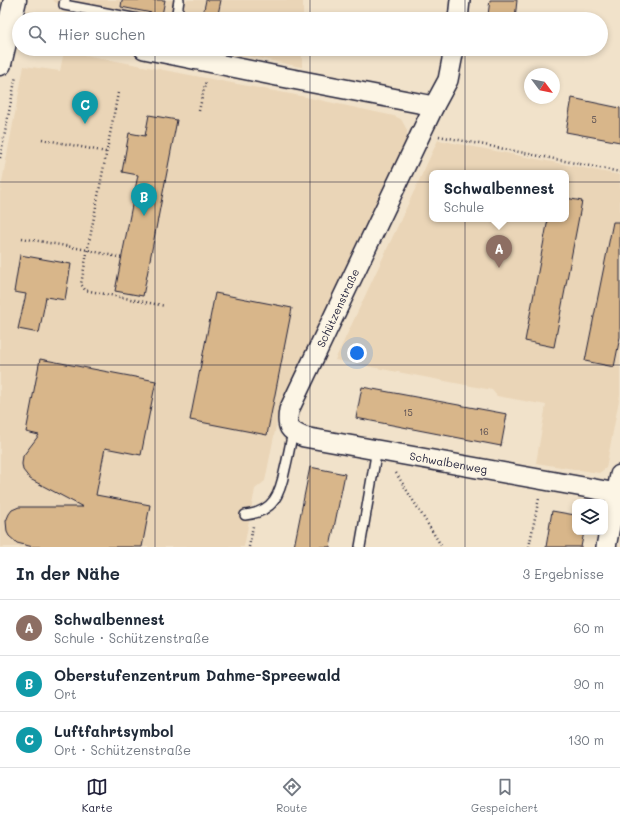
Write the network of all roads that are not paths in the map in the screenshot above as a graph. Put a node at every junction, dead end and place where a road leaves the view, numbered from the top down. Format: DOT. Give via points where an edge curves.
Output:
graph roads {
  1 [pos="15,0"];
  2 [pos="65,0"];
  3 [pos="179,0"];
  4 [pos="460,0"];
  5 [pos="12,12"];
  6 [pos="83,12"];
  7 [pos="177,12"];
  8 [pos="459,12"];
  9 [pos="10,22"];
  10 [pos="185,56"];
  11 [pos="453,56"];
  12 [pos="9,69"];
  13 [pos="434,106"];
  14 [pos="293,432"];
  15 [pos="380,450"];
  16 [pos="620,475"];
  17 [pos="617,493"];
  18 [pos="245,515"];
  19 [pos="360,547"];
  20 [pos="606,547"];
  1 -- 5 [label="main road"];
  2 -- 6 [label="lane" via="64,6"];
  3 -- 7 [label="lane"];
  4 -- 8 [label="street"];
  9 -- 12 [label="main road"];
  10 -- 13 [label="street"];
  11 -- 13 [label="street, Schützenstraße" via="448,80"];
  13 -- 14 [label="street, Schützenstraße" via="289,410 287,421"];
  14 -- 15 [label="street" via="304,437"];
  14 -- 18 [label="lane" via="279,495 271,504 255,514"];
  15 -- 17 [label="street, Schwalbenweg"];
  15 -- 19 [label="lane"];
  16 -- 17 [label="street"];
  17 -- 20 [label="street"];
}
